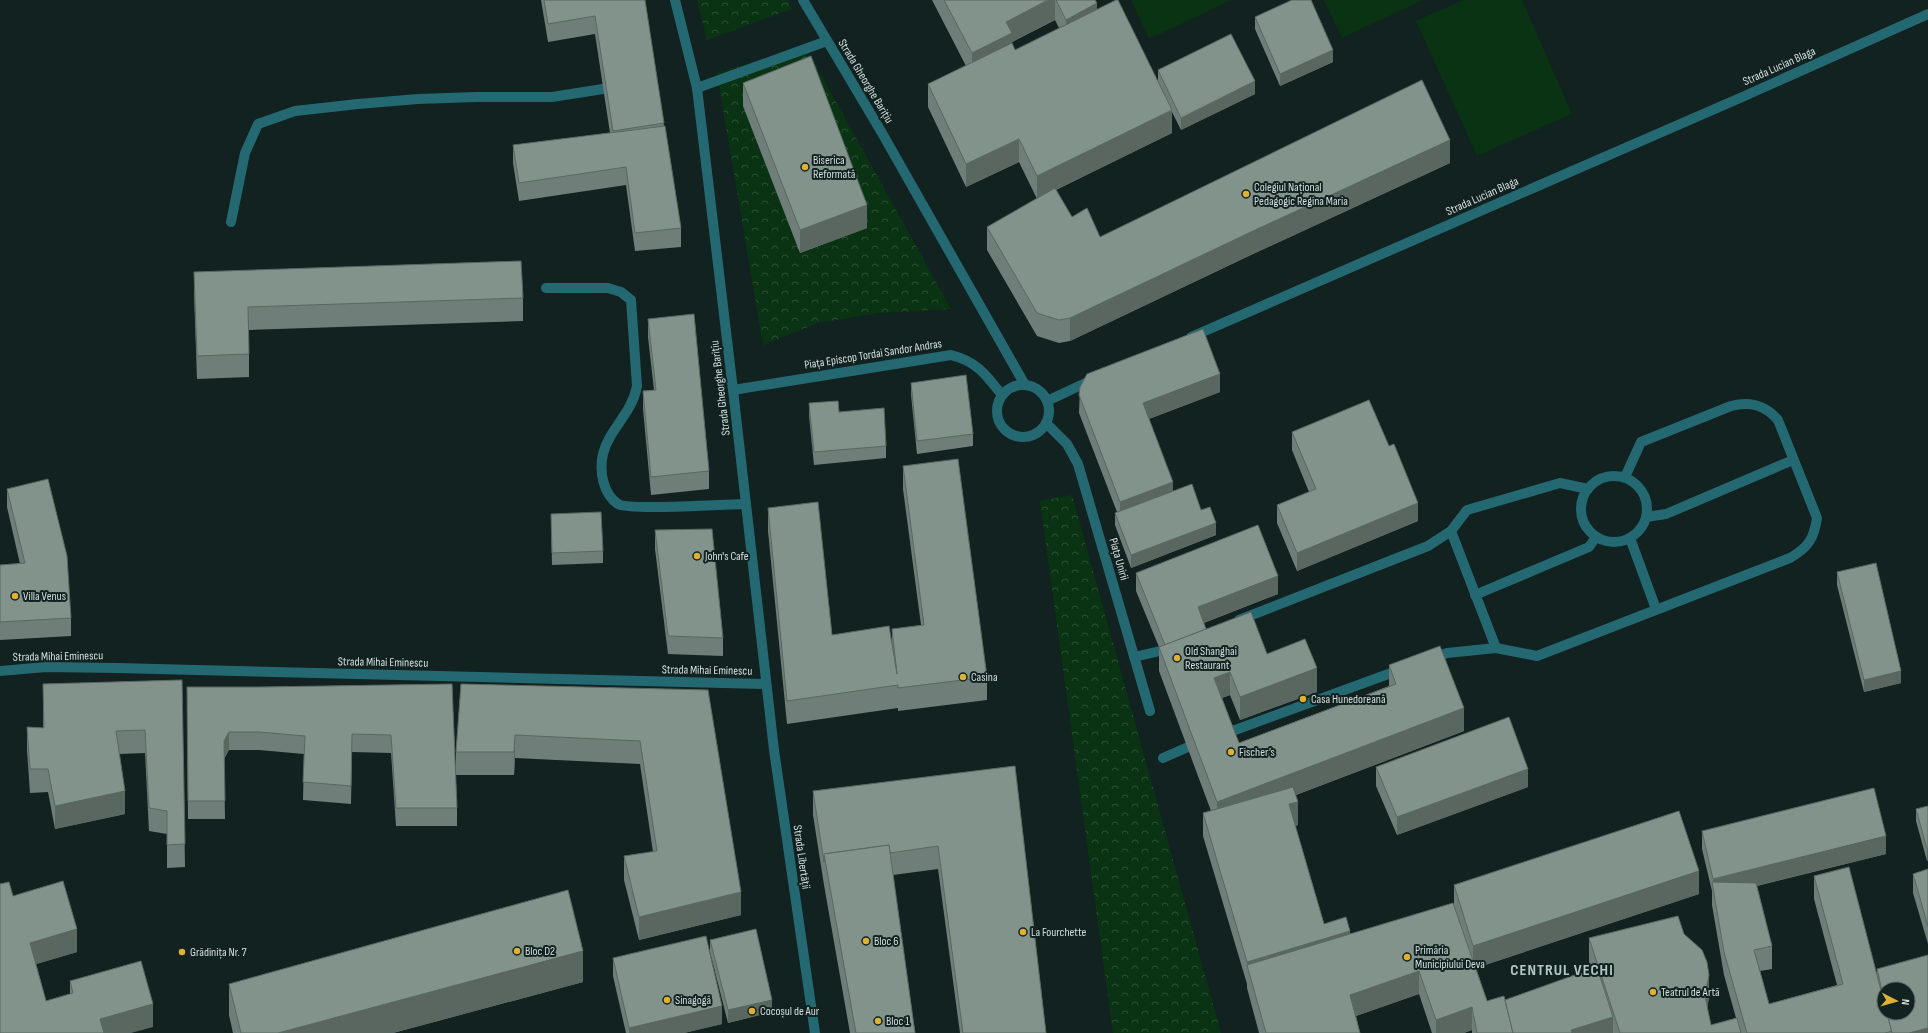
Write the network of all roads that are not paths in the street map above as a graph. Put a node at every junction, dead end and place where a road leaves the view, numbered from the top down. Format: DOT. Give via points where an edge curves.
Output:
graph roads {
  1 [pos="675,0"];
  2 [pos="803,0"];
  3 [pos="1928,14"];
  4 [pos="827,41"];
  5 [pos="696,88"];
  6 [pos="603,89"];
  7 [pos="232,222"];
  8 [pos="546,288"];
  9 [pos="1179,342"];
  10 [pos="1099,377"];
  11 [pos="1025,385"];
  12 [pos="733,390"];
  13 [pos="1002,395"];
  14 [pos="1047,401"];
  15 [pos="1046,423"];
  16 [pos="1793,460"];
  17 [pos="1625,477"];
  18 [pos="1588,489"];
  19 [pos="746,504"];
  20 [pos="1646,517"];
  21 [pos="1451,531"];
  22 [pos="1596,537"];
  23 [pos="1630,538"];
  24 [pos="1475,595"];
  25 [pos="1656,609"];
  26 [pos="1231,623"];
  27 [pos="1496,648"];
  28 [pos="1160,650"];
  29 [pos="1134,657"];
  30 [pos="1425,661"];
  31 [pos="1410,666"];
  32 [pos="0,671"];
  33 [pos="765,684"];
  34 [pos="1150,711"];
  35 [pos="1227,733"];
  36 [pos="1188,747"];
  37 [pos="1164,758"];
  38 [pos="815,1033"];
  1 -- 5 [label="street, Strada Gheorghe Barițiu"];
  2 -- 4 [label="street, Strada Gheorghe Barițiu"];
  3 -- 9 [label="street, Strada Lucian Blaga"];
  4 -- 5 [label="street, Strada Gheorghe Barițiu"];
  4 -- 11 [label="street, Strada Gheorghe Barițiu"];
  5 -- 12 [label="street, Strada Gheorghe Barițiu"];
  6 -- 7 [label="street" via="552,97 468,97 365,103 295,111 280,116 258,124 245,153"];
  8 -- 19 [label="street" via="608,288 621,292 631,300 637,386 628,411 610,437 603,453 602,468 606,492 619,504 639,507"];
  10 -- 14 [label="street"];
  11 -- 13 [label="street" via="1010,388"];
  11 -- 14 [label="street" via="1038,390"];
  12 -- 13 [label="street, Piața Episcop Tordai Sandor Andras" via="951,355 977,366"];
  12 -- 19 [label="street, Strada Gheorghe Barițiu"];
  13 -- 15 [label="street" via="996,408 997,416 1005,430 1012,435 1028,436"];
  14 -- 15 [label="street"];
  15 -- 29 [label="street, Piața Unirii" via="1067,444 1078,464"];
  16 -- 17 [label="street" via="1778,420 1771,412 1752,403 1742,403 1641,442"];
  16 -- 20 [label="street" via="1666,514"];
  16 -- 25 [label="street" via="1817,518 1815,533 1808,544 1790,558"];
  17 -- 18 [label="street" via="1611,476 1599,480"];
  17 -- 20 [label="street" via="1642,490 1646,501"];
  18 -- 21 [label="street" via="1560,483 1466,510"];
  18 -- 22 [label="street" via="1582,501 1582,515 1587,527"];
  19 -- 33 [label="street, Strada Gheorghe Barițiu"];
  20 -- 23 [label="street" via="1639,532"];
  21 -- 24 [label="street"];
  21 -- 26 [label="street" via="1428,546"];
  22 -- 23 [label="street" via="1619,542"];
  22 -- 24 [label="street" via="1589,547"];
  23 -- 25 [label="street"];
  24 -- 27 [label="street"];
  25 -- 27 [label="street" via="1537,656"];
  27 -- 30 [label="street" via="1447,653"];
  28 -- 29 [label="street"];
  29 -- 34 [label="street, Piața Unirii"];
  31 -- 35 [label="street"];
  32 -- 33 [label="street, Strada Mihai Eminescu" via="46,667 117,668"];
  33 -- 38 [label="street, Strada Libertății"];
  36 -- 37 [label="street"];
}
